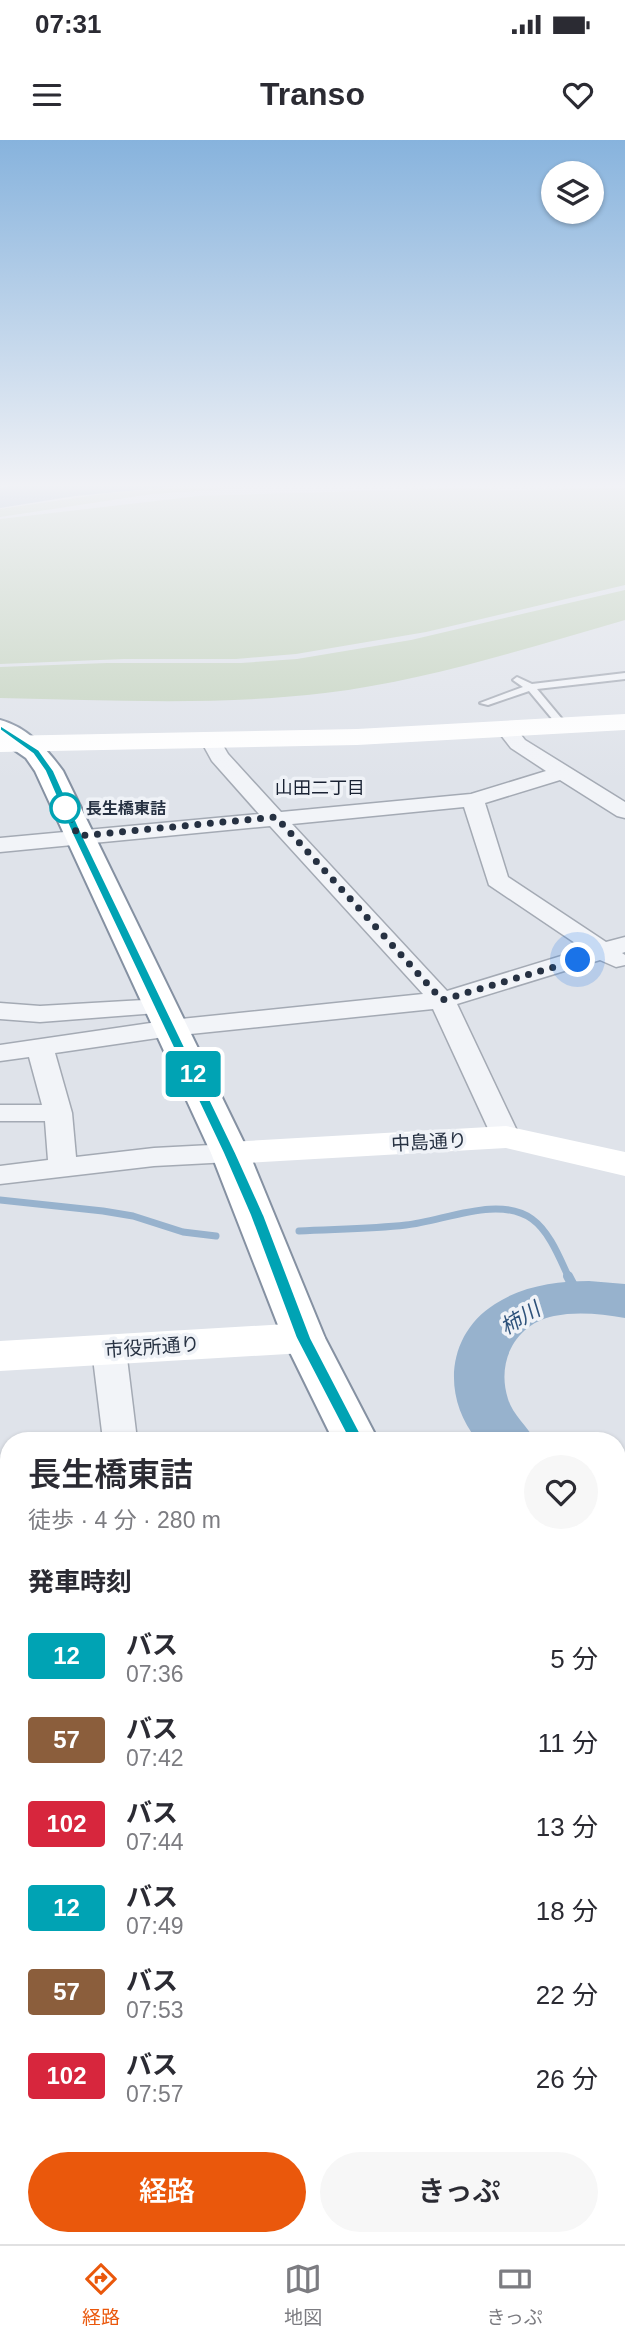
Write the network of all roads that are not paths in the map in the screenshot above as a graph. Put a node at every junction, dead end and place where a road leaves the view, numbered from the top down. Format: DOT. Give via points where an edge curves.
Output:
graph roads {
  1 [pos="625,676"];
  2 [pos="517,680"];
  3 [pos="531,687"];
  4 [pos="485,703"];
  5 [pos="625,722"];
  6 [pos="562,725"];
  7 [pos="507,730"];
  8 [pos="7,739"];
  9 [pos="211,741"];
  10 [pos="561,773"];
  11 [pos="473,800"];
  12 [pos="625,811"];
  13 [pos="276,817"];
  14 [pos="78,836"];
  15 [pos="0,845"];
  16 [pos="618,954"];
  17 [pos="442,1000"];
  18 [pos="0,1012"];
  19 [pos="166,1018"];
  20 [pos="40,1047"];
  21 [pos="0,1053"];
  22 [pos="0,1113"];
  23 [pos="58,1113"];
  24 [pos="506,1138"];
  25 [pos="230,1153"];
  26 [pos="625,1164"];
  27 [pos="63,1168"];
  28 [pos="0,1175"];
  29 [pos="304,1338"];
  30 [pos="109,1350"];
  31 [pos="0,1356"];
  32 [pos="119,1432"];
  33 [pos="352,1432"];
  1 -- 3 [label="lane"];
  2 -- 3 [label="lane"];
  3 -- 4 [label="lane"];
  3 -- 6 [label="lane"];
  5 -- 6 [label="main road"];
  6 -- 7 [label="main road"];
  7 -- 9 [label="main road"];
  7 -- 10 [label="street" via="518,744"];
  8 -- 9 [label="main road"];
  8 -- 14 [label="main road" via="36,752 44,761"];
  9 -- 13 [label="street" via="219,757"];
  10 -- 11 [label="street"];
  10 -- 12 [label="street"];
  11 -- 13 [label="street"];
  11 -- 16 [label="street" via="497,880"];
  13 -- 14 [label="street"];
  13 -- 17 [label="street"];
  14 -- 15 [label="street"];
  14 -- 19 [label="main road"];
  16 -- 17 [label="street"];
  17 -- 19 [label="street"];
  17 -- 24 [label="street"];
  18 -- 19 [label="street"];
  19 -- 20 [label="street"];
  19 -- 25 [label="main road"];
  20 -- 21 [label="street"];
  20 -- 23 [label="street"];
  22 -- 23 [label="street"];
  23 -- 27 [label="street"];
  24 -- 25 [label="main road, 中島通り"];
  24 -- 26 [label="main road, 中島通り"];
  25 -- 27 [label="street"];
  25 -- 29 [label="main road"];
  27 -- 28 [label="street"];
  29 -- 30 [label="main road, 市役所通り"];
  29 -- 33 [label="main road"];
  30 -- 31 [label="main road, 市役所通り"];
  30 -- 32 [label="street"];
}
